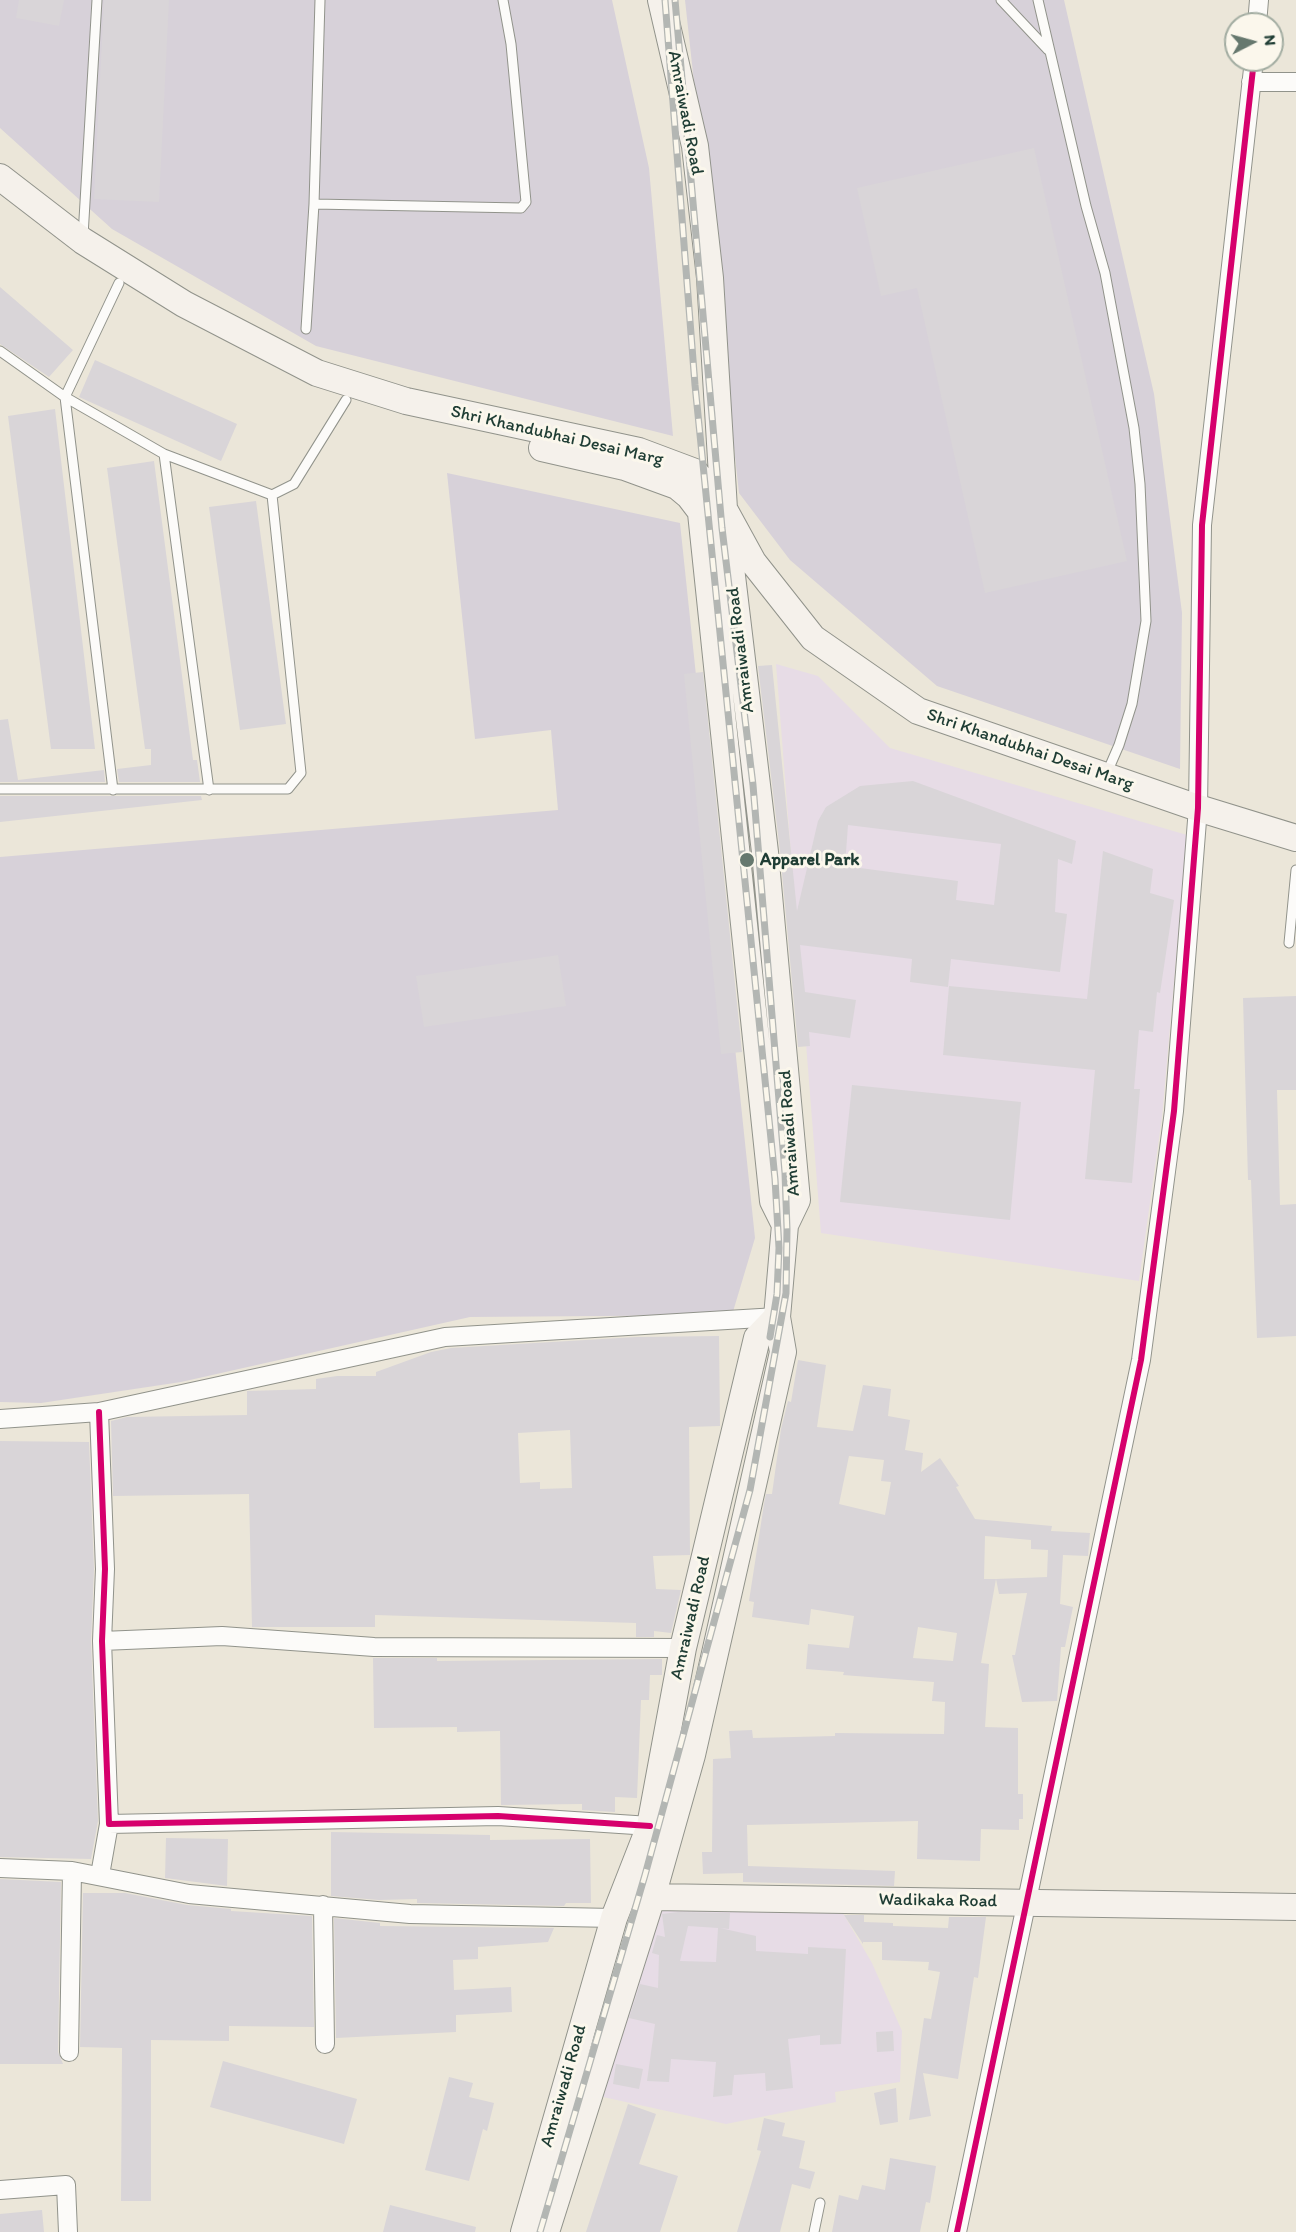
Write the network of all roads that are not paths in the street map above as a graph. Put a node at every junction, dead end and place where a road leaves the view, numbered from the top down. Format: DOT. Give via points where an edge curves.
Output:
graph roads {
  1 [pos="97,0"];
  2 [pos="320,0"];
  3 [pos="503,0"];
  4 [pos="661,0"];
  5 [pos="1001,0"];
  6 [pos="1038,0"];
  7 [pos="1050,52"];
  8 [pos="1252,72"];
  9 [pos="1251,82"];
  10 [pos="1296,82"];
  11 [pos="0,177"];
  12 [pos="0,196"];
  13 [pos="314,204"];
  14 [pos="83,242"];
  15 [pos="119,283"];
  16 [pos="306,329"];
  17 [pos="0,351"];
  18 [pos="65,397"];
  19 [pos="345,400"];
  20 [pos="719,425"];
  21 [pos="164,454"];
  22 [pos="611,455"];
  23 [pos="695,472"];
  24 [pos="272,495"];
  25 [pos="712,509"];
  26 [pos="730,549"];
  27 [pos="1105,777"];
  28 [pos="0,789"];
  29 [pos="113,790"];
  30 [pos="209,790"];
  31 [pos="1198,816"];
  32 [pos="1296,838"];
  33 [pos="1296,854"];
  34 [pos="1296,870"];
  35 [pos="1289,943"];
  36 [pos="785,1225"];
  37 [pos="777,1317"];
  38 [pos="99,1412"];
  39 [pos="0,1419"];
  40 [pos="102,1641"];
  41 [pos="683,1648"];
  42 [pos="109,1824"];
  43 [pos="650,1826"];
  44 [pos="0,1868"];
  45 [pos="72,1871"];
  46 [pos="100,1875"];
  47 [pos="652,1897"];
  48 [pos="1028,1902"];
  49 [pos="323,1905"];
  50 [pos="1296,1906"];
  51 [pos="614,1918"];
  52 [pos="325,2044"];
  53 [pos="69,2052"];
  54 [pos="0,2190"];
  55 [pos="820,2203"];
  56 [pos="68,2232"];
  57 [pos="524,2232"];
  58 [pos="546,2232"];
  59 [pos="814,2232"];
  60 [pos="957,2232"];
  1 -- 14 [label="lane"];
  2 -- 13 [label="lane"];
  3 -- 13 [label="lane" via="526,202 521,208"];
  4 -- 20 [label="main road, Amraiwadi Road" via="695,146 710,278"];
  5 -- 7 [label="lane"];
  6 -- 7 [label="lane"];
  7 -- 27 [label="lane" via="1105,273 1134,428 1140,484 1146,621 1132,704"];
  8 -- 9 [label="street"];
  9 -- 10 [label="street"];
  9 -- 31 [label="street" via="1202,525"];
  11 -- 14 [label="main road, Shri Khandubhai Desai Marg"];
  12 -- 15 [label="main road, Shri Khandubhai Desai Marg" via="78,259"];
  13 -- 16 [label="lane"];
  14 -- 22 [label="main road, Shri Khandubhai Desai Marg" via="183,304 317,373 406,401"];
  15 -- 18 [label="lane"];
  15 -- 19 [label="main road, Shri Khandubhai Desai Marg" via="221,343 312,390"];
  17 -- 18 [label="lane"];
  18 -- 21 [label="lane"];
  18 -- 29 [label="lane"];
  19 -- 22 [label="main road, Shri Khandubhai Desai Marg"];
  19 -- 24 [label="lane" via="294,484"];
  20 -- 23 [label="main road"];
  20 -- 25 [label="main road, Amraiwadi Road"];
  21 -- 24 [label="lane"];
  21 -- 30 [label="lane"];
  22 -- 23 [label="main road, Shri Khandubhai Desai Marg" via="639,452"];
  22 -- 25 [label="main road, Shri Khandubhai Desai Marg" via="678,486"];
  23 -- 25 [label="main road"];
  24 -- 30 [label="lane" via="302,773 288,789"];
  25 -- 26 [label="main road, Shri Khandubhai Desai Marg"];
  25 -- 27 [label="main road, Shri Khandubhai Desai Marg" via="813,638 918,711"];
  25 -- 36 [label="main road" via="773,1201"];
  26 -- 31 [label="main road, Shri Khandubhai Desai Marg" via="751,584 805,649 912,726"];
  26 -- 36 [label="main road, Amraiwadi Road" via="765,852 796,1186 797,1200"];
  27 -- 31 [label="main road, Shri Khandubhai Desai Marg"];
  28 -- 29 [label="lane"];
  29 -- 30 [label="lane"];
  31 -- 32 [label="main road, Shri Khandubhai Desai Marg"];
  31 -- 33 [label="main road, Shri Khandubhai Desai Marg"];
  31 -- 48 [label="street" via="1174,1112 1141,1360"];
  34 -- 35 [label="lane"];
  36 -- 37 [label="main road, Amraiwadi Road"];
  37 -- 38 [label="street" via="445,1337"];
  37 -- 41 [label="main road, Amraiwadi Road" via="757,1338"];
  37 -- 47 [label="main road" via="783,1352 692,1755"];
  38 -- 39 [label="street"];
  38 -- 40 [label="street" via="105,1569"];
  40 -- 41 [label="street" via="222,1636 374,1647"];
  40 -- 42 [label="street"];
  41 -- 43 [label="main road, Amraiwadi Road"];
  42 -- 43 [label="street" via="498,1816"];
  42 -- 46 [label="street"];
  43 -- 51 [label="main road, Amraiwadi Road"];
  44 -- 45 [label="street"];
  45 -- 46 [label="street"];
  45 -- 53 [label="street"];
  46 -- 49 [label="street" via="189,1894"];
  47 -- 48 [label="main road, Wadikaka Road"];
  47 -- 58 [label="main road"];
  48 -- 50 [label="main road, Wadikaka Road"];
  48 -- 60 [label="street"];
  49 -- 51 [label="street" via="410,1914"];
  49 -- 52 [label="street"];
  51 -- 57 [label="main road, Amraiwadi Road"];
  54 -- 56 [label="street" via="66,2185"];
  55 -- 59 [label="lane"];
}
